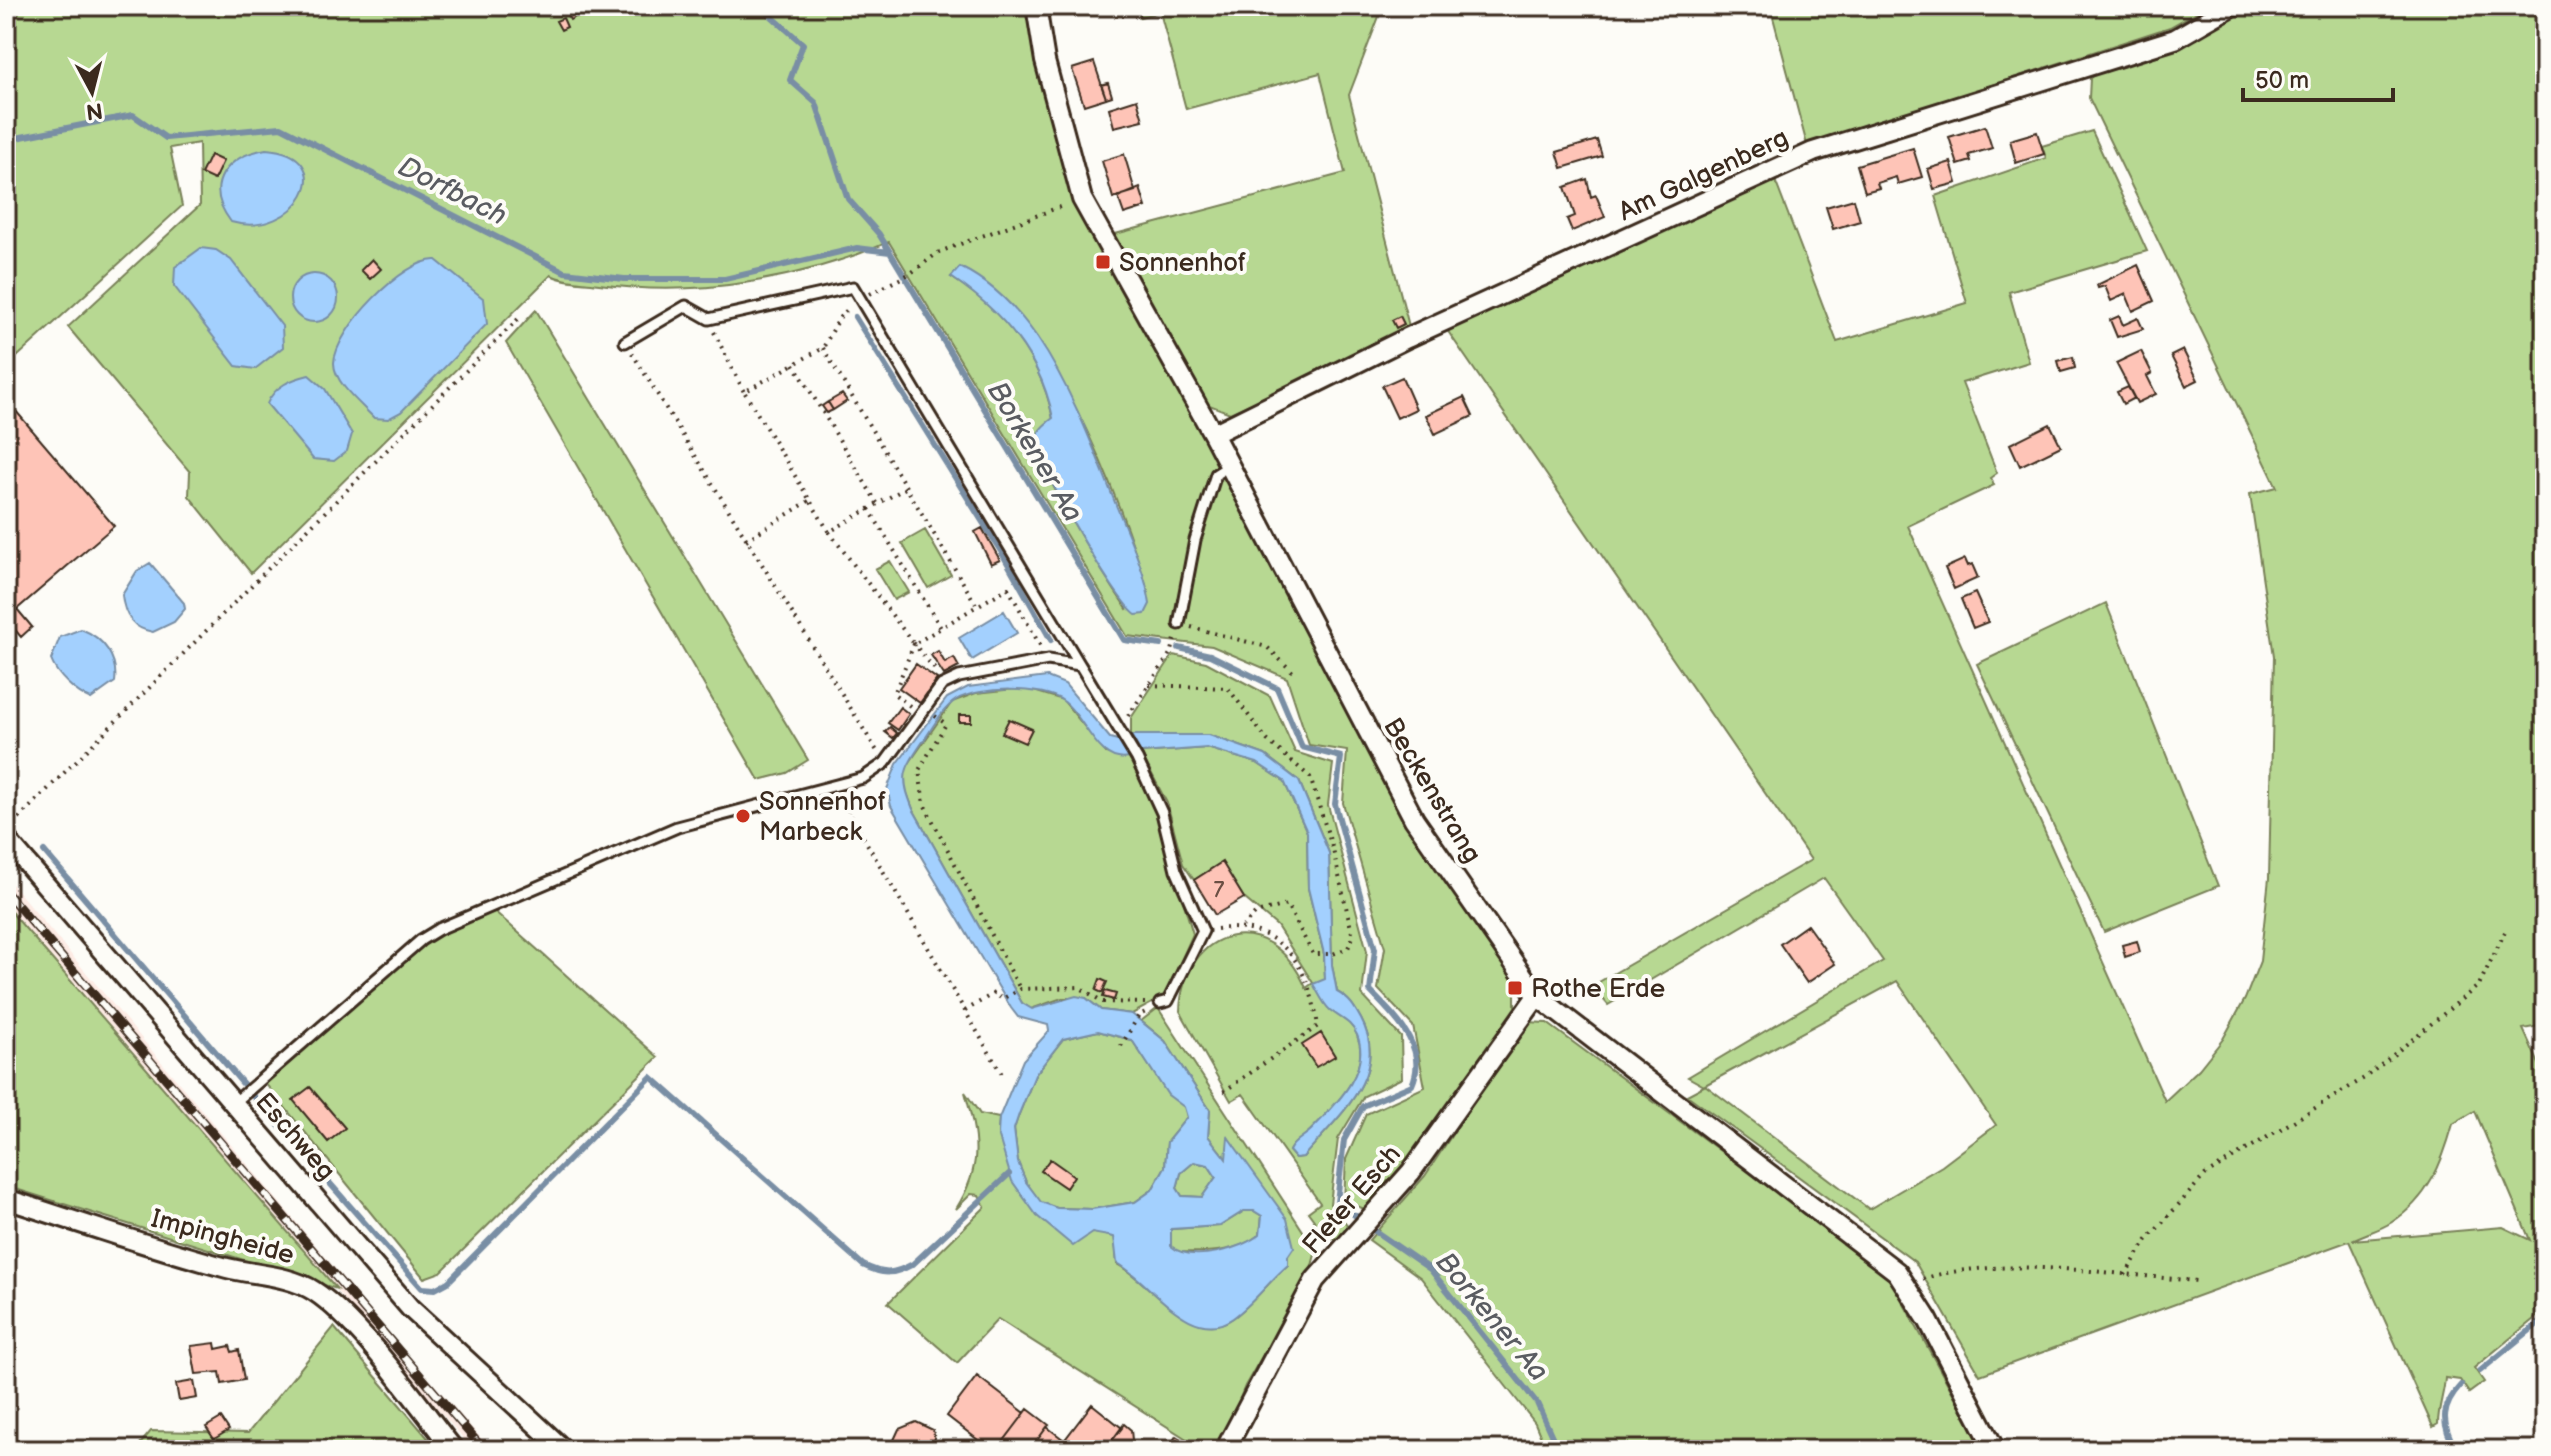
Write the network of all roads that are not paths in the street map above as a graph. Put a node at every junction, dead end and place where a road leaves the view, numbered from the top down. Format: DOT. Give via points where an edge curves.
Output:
graph roads {
  1 [pos="1036,6"];
  2 [pos="2232,6"];
  3 [pos="625,342"];
  4 [pos="1213,434"];
  5 [pos="1229,466"];
  6 [pos="1179,624"];
  7 [pos="1080,665"];
  8 [pos="6,839"];
  9 [pos="1537,996"];
  10 [pos="1160,1003"];
  11 [pos="233,1104"];
  12 [pos="6,1199"];
  13 [pos="454,1450"];
  14 [pos="564,1450"];
  15 [pos="1225,1450"];
  16 [pos="1995,1450"];
  1 -- 4 [label="street, Beckenstrang" via="1082,199"];
  2 -- 4 [label="street, Am Galgenberg" via="2175,39 1788,162"];
  3 -- 7 [label="lane" via="686,306 709,319 853,287"];
  4 -- 5 [label="street, Beckenstrang"];
  5 -- 6 [label="lane" via="1216,474 1195,540"];
  5 -- 9 [label="street, Beckenstrang" via="1414,819"];
  7 -- 10 [label="lane" via="1137,759 1162,813 1176,870 1203,931 1168,1001"];
  7 -- 11 [label="lane" via="1048,660 959,677 942,685 885,763 863,778 677,827 439,929"];
  8 -- 11 [label="street, Eschweg"];
  9 -- 15 [label="street, Fleter Esch" via="1411,1172 1315,1280"];
  9 -- 16 [label="street, Beckenstrang" via="1897,1272 1928,1320"];
  11 -- 14 [label="street, Eschweg" via="410,1308"];
  12 -- 13 [label="street, Impingheide" via="311,1289 359,1335"];
}
